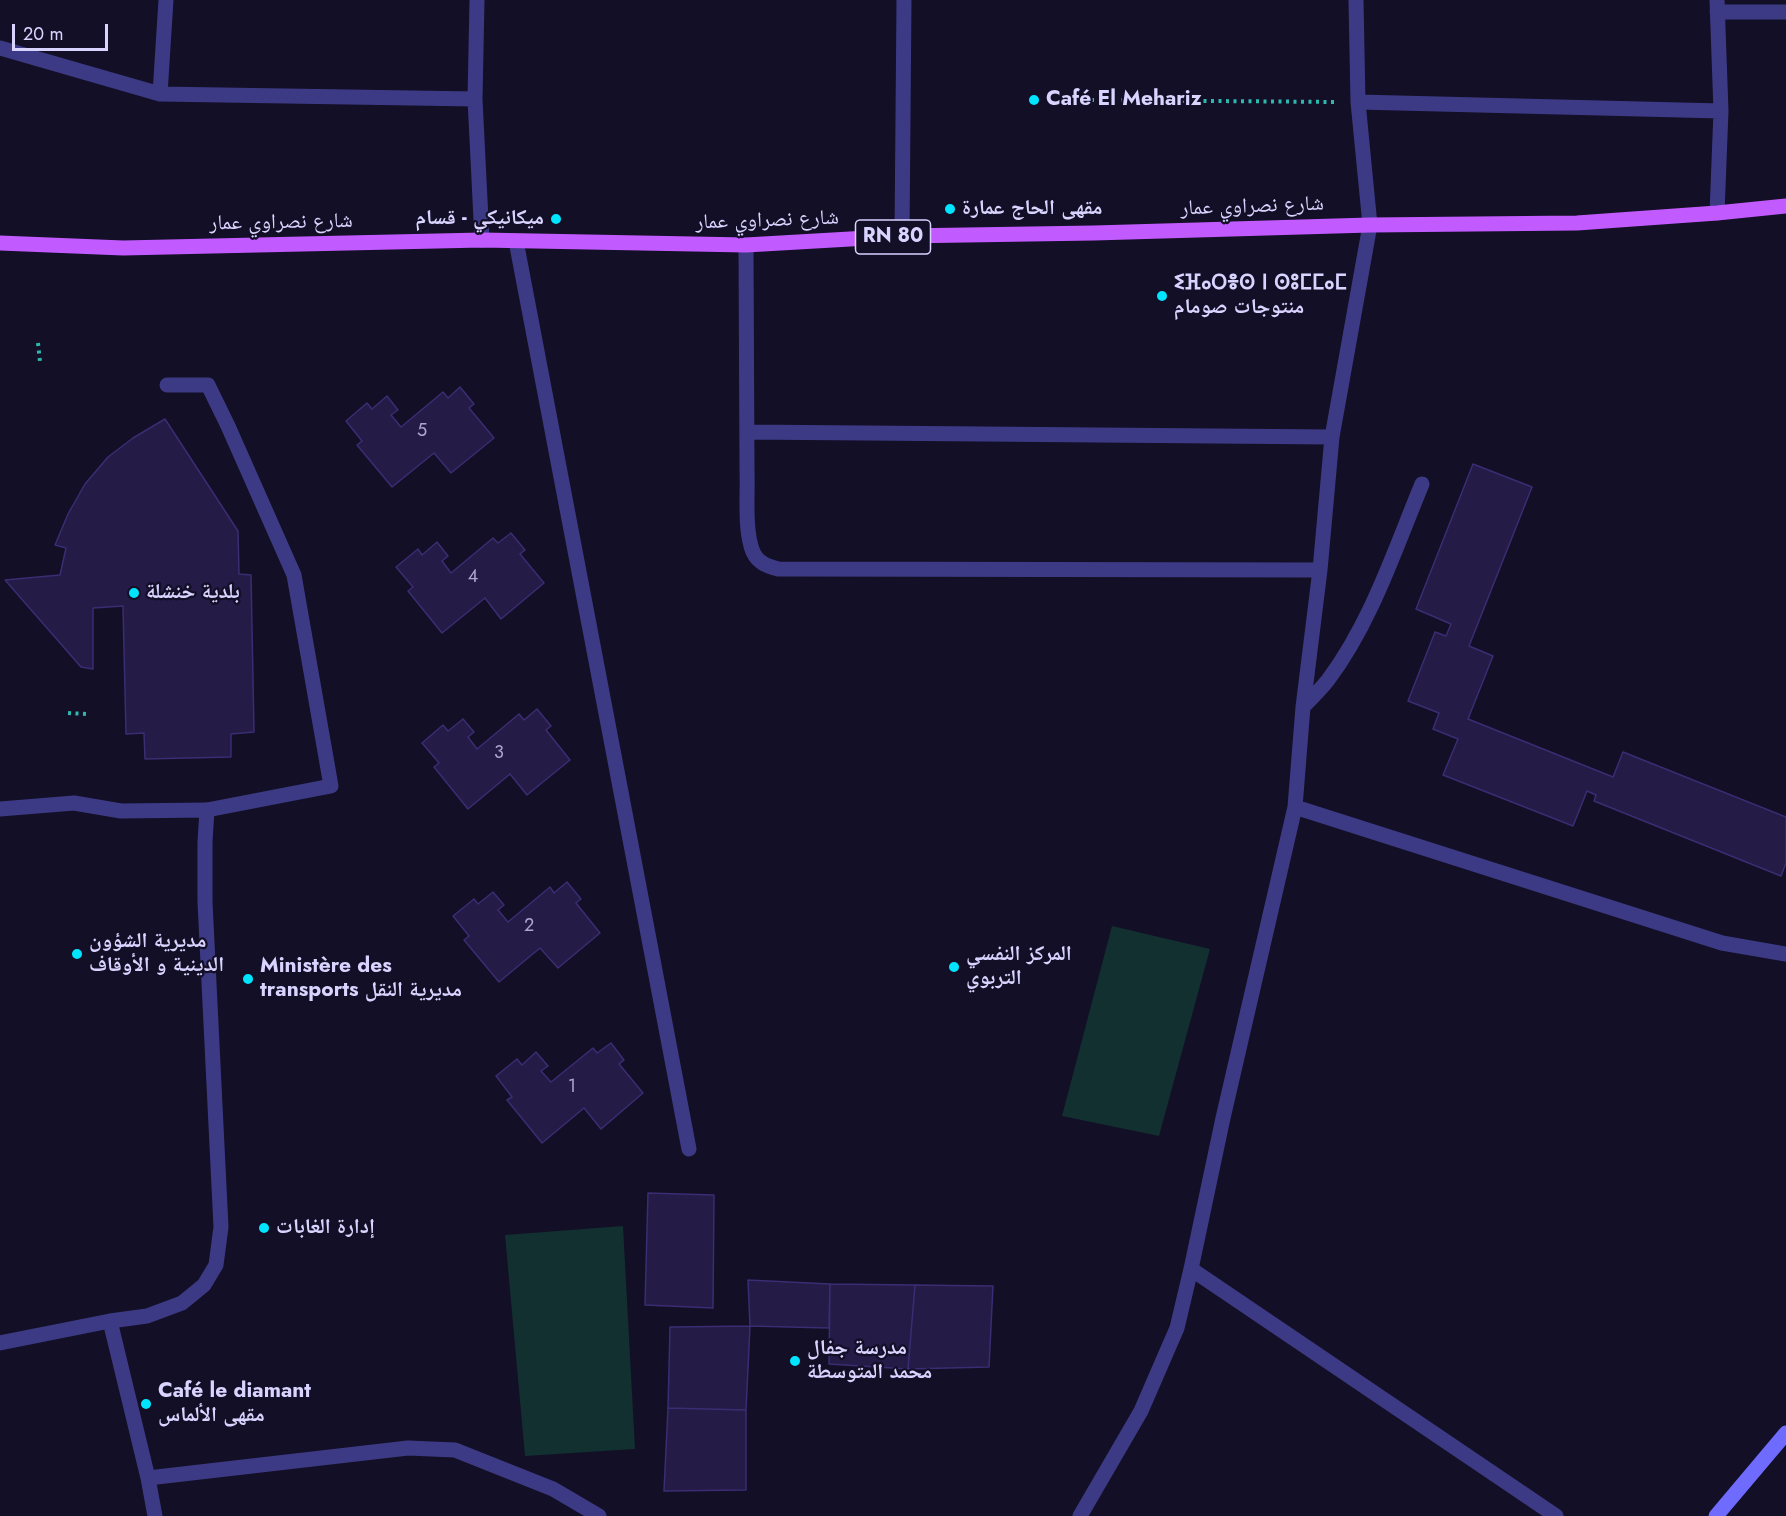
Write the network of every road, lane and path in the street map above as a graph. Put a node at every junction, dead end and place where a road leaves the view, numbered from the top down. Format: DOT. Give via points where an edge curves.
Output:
graph roads {
  1 [pos="166,0"];
  2 [pos="477,0"];
  3 [pos="904,0"];
  4 [pos="1356,0"];
  5 [pos="1717,6"];
  6 [pos="1786,12"];
  7 [pos="0,48"];
  8 [pos="160,94"];
  9 [pos="475,99"];
  10 [pos="1090,100"];
  11 [pos="1358,102"];
  12 [pos="1721,111"];
  13 [pos="1786,206"];
  14 [pos="1717,213"];
  15 [pos="1371,225"];
  16 [pos="902,236"];
  17 [pos="482,240"];
  18 [pos="516,241"];
  19 [pos="0,243"];
  20 [pos="746,245"];
  21 [pos="38,343"];
  22 [pos="40,362"];
  23 [pos="167,385"];
  24 [pos="747,432"];
  25 [pos="1332,437"];
  26 [pos="1422,484"];
  27 [pos="1320,570"];
  28 [pos="1303,707"];
  29 [pos="68,713"];
  30 [pos="86,714"];
  31 [pos="1295,807"];
  32 [pos="0,809"];
  33 [pos="207,810"];
  34 [pos="1786,954"];
  35 [pos="688,1149"];
  36 [pos="1191,1269"];
  37 [pos="110,1321"];
  38 [pos="0,1343"];
  39 [pos="1786,1433"];
  40 [pos="148,1478"];
  41 [pos="155,1516"];
  42 [pos="599,1516"];
  43 [pos="1080,1516"];
  44 [pos="1556,1516"];
  45 [pos="1716,1516"];
  1 -- 8 [label="street"];
  2 -- 9 [label="street"];
  3 -- 16 [label="street"];
  4 -- 11 [label="street"];
  5 -- 6 [label="street"];
  5 -- 12 [label="street"];
  7 -- 8 [label="street"];
  8 -- 9 [label="street"];
  9 -- 17 [label="street"];
  10 -- 11 [label="path"];
  11 -- 12 [label="street"];
  11 -- 15 [label="street"];
  12 -- 14 [label="street"];
  13 -- 14 [label="main road, شارع نصراوي عمار / RN 80"];
  14 -- 15 [label="main road, شارع نصراوي عمار / RN 80" via="1577,223"];
  15 -- 16 [label="main road, شارع نصراوي عمار / RN 80"];
  15 -- 25 [label="street"];
  16 -- 20 [label="main road, شارع نصراوي عمار / RN 80"];
  17 -- 18 [label="main road, شارع نصراوي عمار / RN 80"];
  17 -- 19 [label="main road, شارع نصراوي عمار / RN 80" via="123,248"];
  18 -- 20 [label="main road, شارع نصراوي عمار / RN 80"];
  18 -- 35 [label="street"];
  20 -- 24 [label="street"];
  21 -- 22 [label="path"];
  23 -- 33 [label="street" via="208,385 294,575 331,786"];
  24 -- 25 [label="street"];
  24 -- 27 [label="street" via="748,532 752,550 766,566 778,569"];
  25 -- 27 [label="street"];
  26 -- 28 [label="street" via="1349,649"];
  27 -- 28 [label="street"];
  28 -- 31 [label="street"];
  29 -- 30 [label="path"];
  31 -- 34 [label="street" via="1722,943"];
  31 -- 36 [label="street"];
  32 -- 33 [label="street" via="74,803 121,811"];
  33 -- 37 [label="street" via="205,902 221,1227 216,1265 204,1285 182,1303 147,1316"];
  36 -- 43 [label="street" via="1177,1328 1141,1411"];
  36 -- 44 [label="street"];
  37 -- 38 [label="street"];
  37 -- 40 [label="street"];
  39 -- 45 [label="main road"];
  40 -- 41 [label="street"];
  40 -- 42 [label="street" via="408,1448 455,1450 553,1489"];
}
